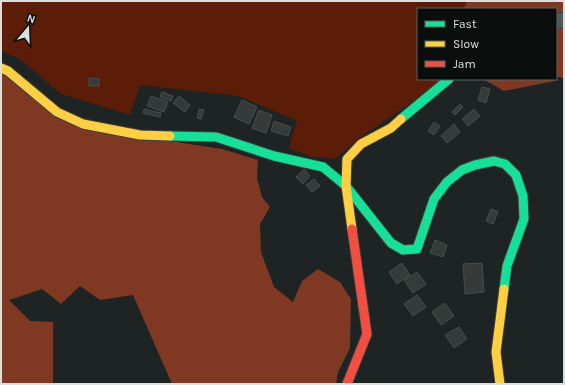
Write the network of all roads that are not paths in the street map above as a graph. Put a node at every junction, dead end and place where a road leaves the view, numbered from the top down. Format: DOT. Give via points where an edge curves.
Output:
graph roads {
  1 [pos="1,68"];
  2 [pos="448,80"];
  3 [pos="346,186"];
  4 [pos="347,384"];
  5 [pos="500,384"];
  1 -- 3 [label="street" via="58,112 83,124 140,135 216,137 274,156 323,167"];
  2 -- 3 [label="street" via="391,128 361,144 347,159"];
  3 -- 4 [label="street" via="367,334"];
  3 -- 5 [label="street" via="391,244 403,250 417,249 434,199 447,182 462,170 494,161 505,164 516,175 523,196 524,219 507,266 496,352"];
}
